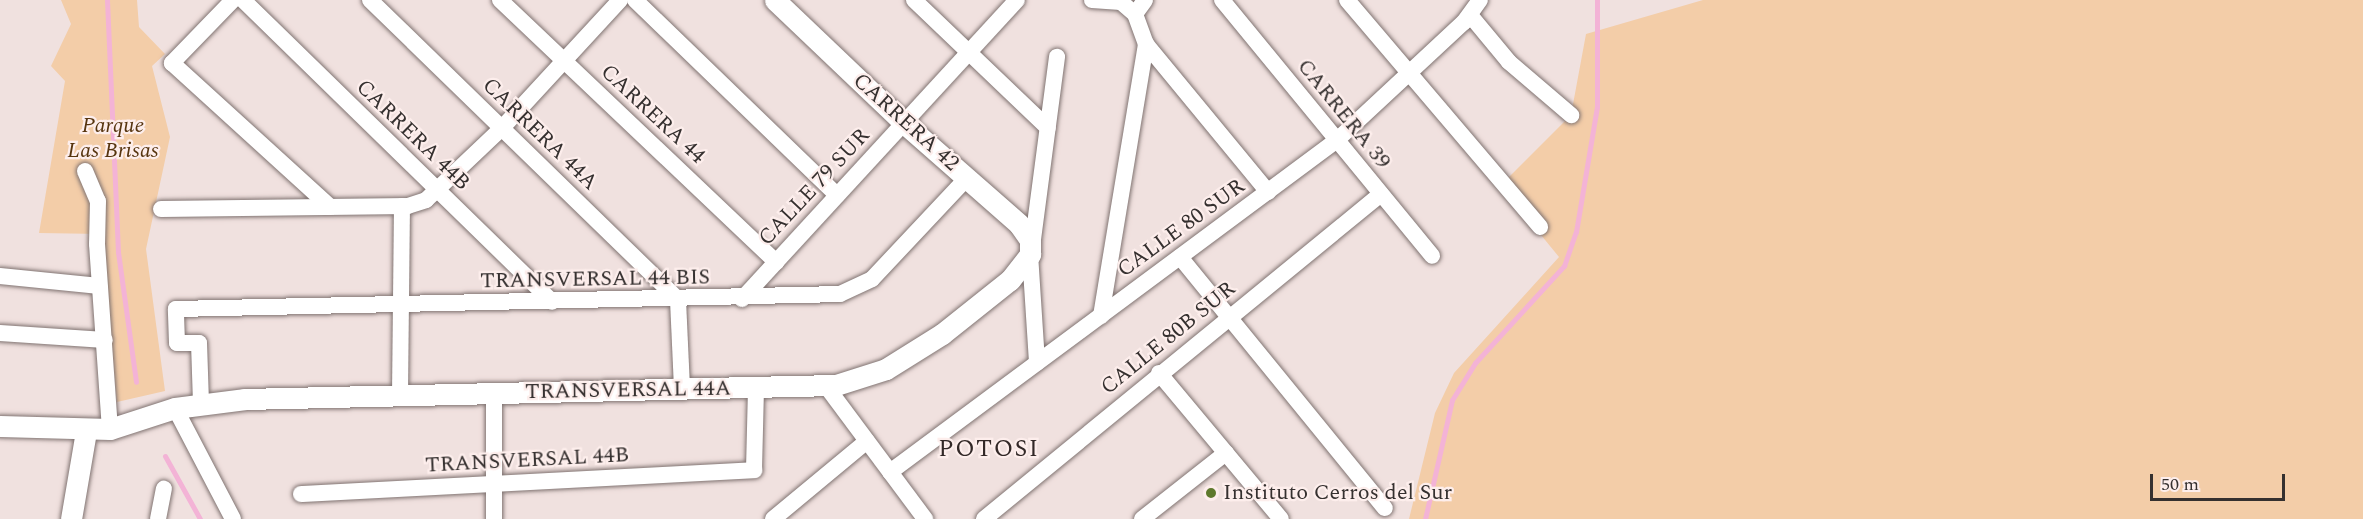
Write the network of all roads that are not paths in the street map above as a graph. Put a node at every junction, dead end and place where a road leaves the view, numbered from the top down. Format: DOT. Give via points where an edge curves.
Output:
graph roads {
  1 [pos="233,0"];
  2 [pos="243,0"];
  3 [pos="370,0"];
  4 [pos="500,0"];
  5 [pos="620,0"];
  6 [pos="635,0"];
  7 [pos="775,0"];
  8 [pos="914,0"];
  9 [pos="1017,0"];
  10 [pos="1092,0"];
  11 [pos="1222,0"];
  12 [pos="1347,0"];
  13 [pos="1474,5"];
  14 [pos="1140,7"];
  15 [pos="1146,44"];
  16 [pos="969,52"];
  17 [pos="1057,57"];
  18 [pos="564,61"];
  19 [pos="1410,74"];
  20 [pos="1571,115"];
  21 [pos="904,123"];
  22 [pos="502,128"];
  23 [pos="1048,128"];
  24 [pos="1337,140"];
  25 [pos="85,171"];
  26 [pos="967,178"];
  27 [pos="439,192"];
  28 [pos="1268,192"];
  29 [pos="1381,194"];
  30 [pos="837,195"];
  31 [pos="402,206"];
  32 [pos="330,207"];
  33 [pos="160,209"];
  34 [pos="1540,228"];
  35 [pos="1031,251"];
  36 [pos="1432,256"];
  37 [pos="1180,257"];
  38 [pos="776,262"];
  39 [pos="0,276"];
  40 [pos="100,286"];
  41 [pos="742,299"];
  42 [pos="678,300"];
  43 [pos="552,302"];
  44 [pos="401,305"];
  45 [pos="1101,315"];
  46 [pos="1229,317"];
  47 [pos="0,333"];
  48 [pos="105,340"];
  49 [pos="1037,363"];
  50 [pos="1159,373"];
  51 [pos="826,386"];
  52 [pos="756,388"];
  53 [pos="682,389"];
  54 [pos="495,393"];
  55 [pos="400,395"];
  56 [pos="201,403"];
  57 [pos="175,408"];
  58 [pos="0,426"];
  59 [pos="110,429"];
  60 [pos="86,431"];
  61 [pos="867,441"];
  62 [pos="1226,453"];
  63 [pos="890,472"];
  64 [pos="494,484"];
  65 [pos="164,489"];
  66 [pos="302,494"];
  67 [pos="1385,507"];
  68 [pos="923,518"];
  69 [pos="1278,518"];
  70 [pos="71,519"];
  71 [pos="158,519"];
  72 [pos="233,519"];
  73 [pos="494,519"];
  74 [pos="773,519"];
  75 [pos="984,519"];
  76 [pos="1142,519"];
  1 -- 32 [label="street" via="172,63"];
  2 -- 27 [label="street, CARRERA 44B"];
  3 -- 22 [label="street, CARRERA 44A"];
  4 -- 18 [label="street, CARRERA 44"];
  5 -- 18 [label="street"];
  6 -- 30 [label="street"];
  7 -- 21 [label="street, CARRERA 42"];
  8 -- 16 [label="street"];
  9 -- 16 [label="street, CALLE 79 SUR"];
  10 -- 14 [label="street"];
  11 -- 24 [label="street, CARRERA 39"];
  12 -- 19 [label="street"];
  13 -- 19 [label="street, CALLE 80 SUR"];
  13 -- 20 [label="street" via="1509,62"];
  14 -- 15 [label="street"];
  15 -- 28 [label="street"];
  15 -- 45 [label="street"];
  16 -- 21 [label="street, CALLE 79 SUR"];
  16 -- 23 [label="street"];
  17 -- 23 [label="street"];
  18 -- 22 [label="street"];
  18 -- 38 [label="street, CARRERA 44"];
  19 -- 24 [label="street, CALLE 80 SUR"];
  19 -- 34 [label="street"];
  21 -- 26 [label="street, CARRERA 42"];
  21 -- 30 [label="street, CALLE 79 SUR"];
  22 -- 27 [label="street"];
  22 -- 42 [label="street, CARRERA 44A"];
  23 -- 35 [label="street"];
  24 -- 28 [label="street, CALLE 80 SUR"];
  24 -- 29 [label="street, CARRERA 39"];
  25 -- 40 [label="street" via="99,201"];
  26 -- 35 [label="street, CARRERA 42" via="1019,224"];
  26 -- 41 [label="street, TRANSVERSAL 44 BIS" via="872,279 840,294"];
  27 -- 31 [label="street"];
  27 -- 43 [label="street, CARRERA 44B"];
  28 -- 37 [label="street, CALLE 80 SUR"];
  29 -- 36 [label="street, CARRERA 39"];
  29 -- 46 [label="street, CALLE 80B SUR"];
  30 -- 38 [label="street, CALLE 79 SUR"];
  31 -- 32 [label="street"];
  31 -- 44 [label="street"];
  32 -- 33 [label="street"];
  35 -- 49 [label="street"];
  35 -- 51 [label="street, TRANSVERSAL 44A" via="1010,280 917,350 869,377"];
  37 -- 45 [label="street, CALLE 80 SUR"];
  37 -- 46 [label="street"];
  38 -- 41 [label="street, CALLE 79 SUR"];
  39 -- 40 [label="street"];
  40 -- 48 [label="street"];
  41 -- 42 [label="street, TRANSVERSAL 44 BIS"];
  42 -- 43 [label="street, TRANSVERSAL 44 BIS"];
  42 -- 53 [label="street"];
  43 -- 44 [label="street, TRANSVERSAL 44 BIS"];
  44 -- 55 [label="street"];
  44 -- 56 [label="street, TRANSVERSAL 44 BIS" via="177,309 177,344 199,343"];
  45 -- 49 [label="street, CALLE 80 SUR"];
  46 -- 50 [label="street, CALLE 80B SUR"];
  46 -- 67 [label="street"];
  47 -- 48 [label="street"];
  48 -- 59 [label="street"];
  49 -- 63 [label="street, CALLE 80 SUR"];
  50 -- 62 [label="street"];
  50 -- 75 [label="street, CALLE 80B SUR"];
  51 -- 52 [label="street, TRANSVERSAL 44A"];
  51 -- 61 [label="street"];
  52 -- 53 [label="street, TRANSVERSAL 44A"];
  52 -- 64 [label="street, TRANSVERSAL 44B" via="754,470"];
  53 -- 54 [label="street, TRANSVERSAL 44A"];
  54 -- 55 [label="street, TRANSVERSAL 44A"];
  54 -- 64 [label="street"];
  55 -- 56 [label="street, TRANSVERSAL 44A"];
  56 -- 57 [label="street, TRANSVERSAL 44A"];
  57 -- 59 [label="street, TRANSVERSAL 44A"];
  57 -- 72 [label="street"];
  58 -- 60 [label="street, TRANSVERSAL 44A"];
  59 -- 60 [label="street, TRANSVERSAL 44A"];
  60 -- 70 [label="street"];
  61 -- 63 [label="street"];
  61 -- 74 [label="street"];
  62 -- 69 [label="street"];
  62 -- 76 [label="street"];
  63 -- 68 [label="street"];
  64 -- 66 [label="street, TRANSVERSAL 44B"];
  64 -- 73 [label="street"];
  65 -- 71 [label="street"];
}
